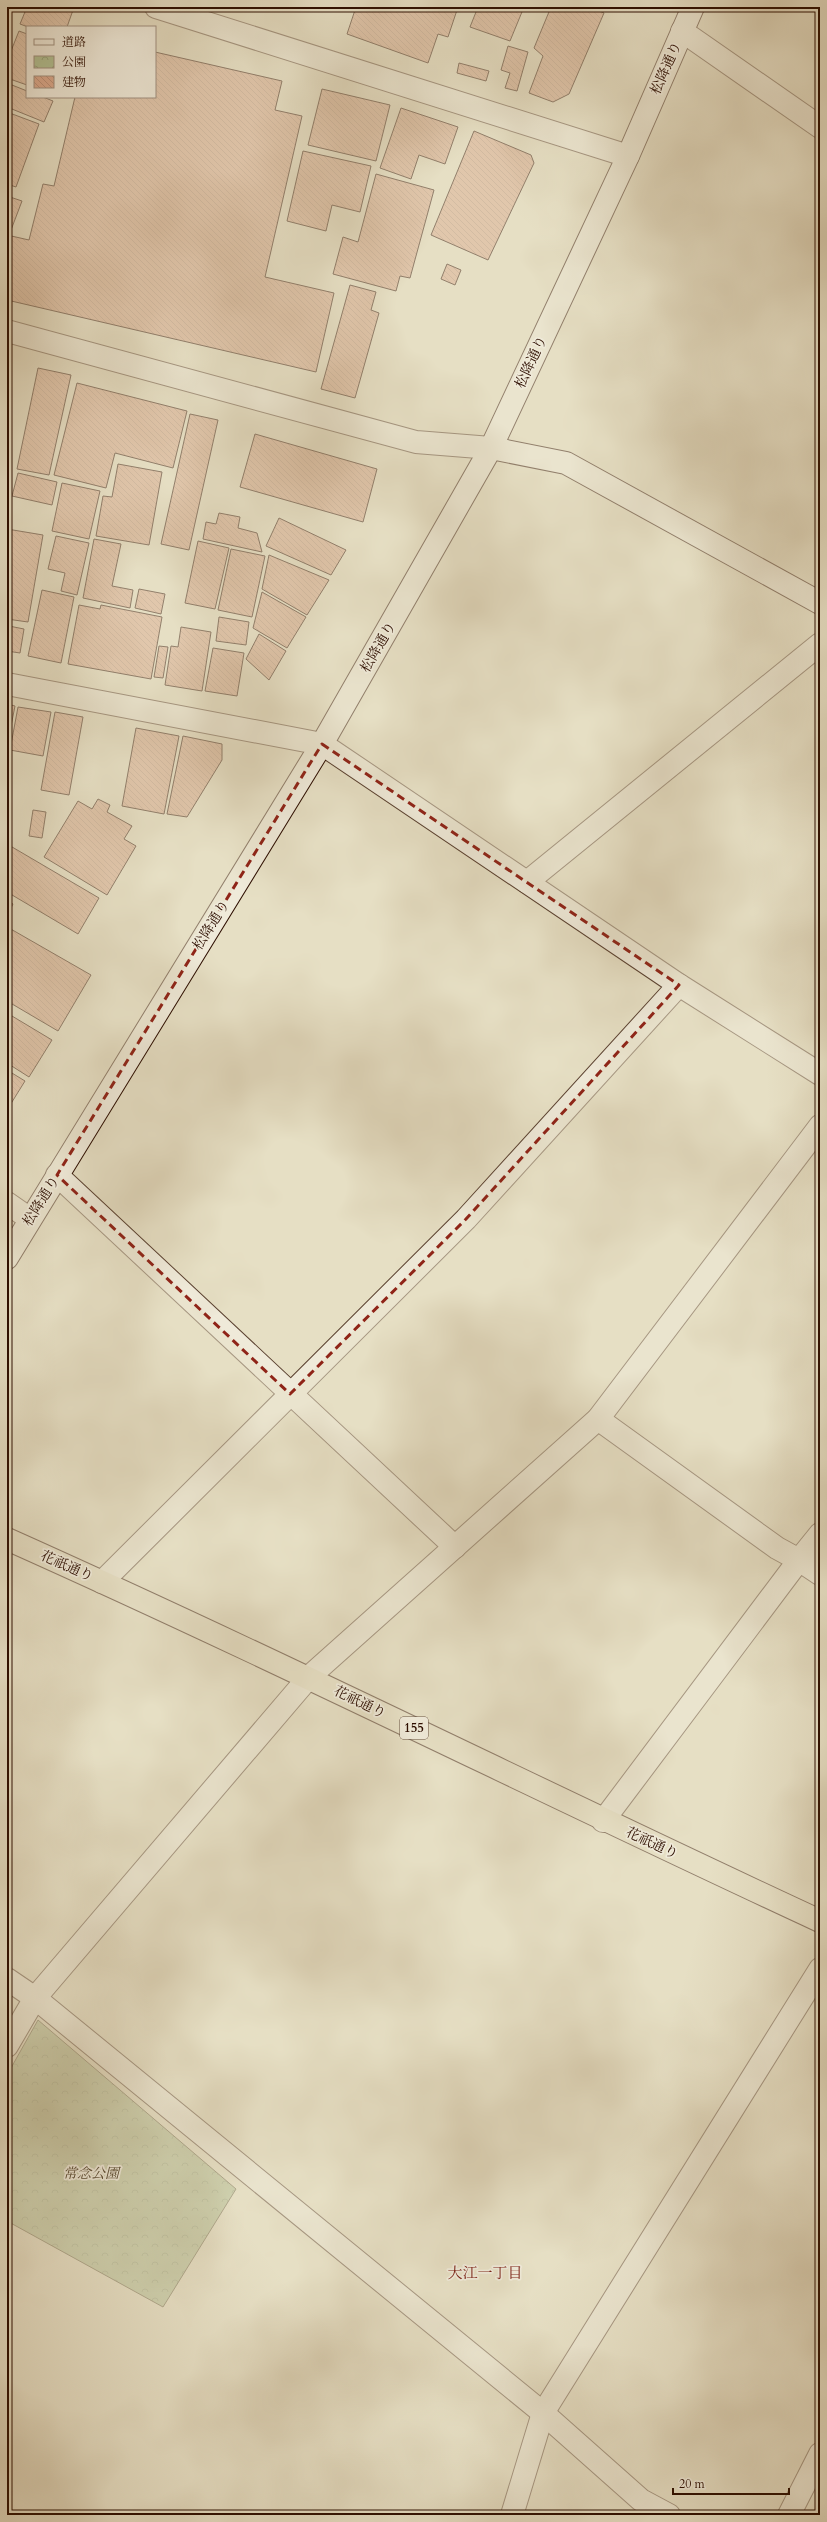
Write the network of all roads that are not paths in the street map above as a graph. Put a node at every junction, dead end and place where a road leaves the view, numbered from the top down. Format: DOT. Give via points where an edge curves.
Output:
graph roads {
  1 [pos="156,7"];
  2 [pos="693,7"];
  3 [pos="682,31"];
  4 [pos="820,127"];
  5 [pos="628,156"];
  6 [pos="7,331"];
  7 [pos="491,448"];
  8 [pos="820,603"];
  9 [pos="820,644"];
  10 [pos="7,684"];
  11 [pos="322,744"];
  12 [pos="527,882"];
  13 [pos="679,984"];
  14 [pos="820,1074"];
  15 [pos="820,1126"];
  16 [pos="57,1176"];
  17 [pos="7,1203"];
  18 [pos="30,1219"];
  19 [pos="7,1258"];
  20 [pos="290,1394"];
  21 [pos="598,1419"];
  22 [pos="820,1534"];
  23 [pos="7,1539"];
  24 [pos="454,1547"];
  25 [pos="799,1560"];
  26 [pos="820,1574"];
  27 [pos="102,1582"];
  28 [pos="309,1677"];
  29 [pos="603,1820"];
  30 [pos="820,1921"];
  31 [pos="820,1969"];
  32 [pos="7,1979"];
  33 [pos="35,1998"];
  34 [pos="7,2046"];
  35 [pos="543,2413"];
  36 [pos="820,2454"];
  37 [pos="512,2515"];
  38 [pos="669,2515"];
  39 [pos="789,2515"];
  1 -- 5 [label="street"];
  2 -- 3 [label="street, 松降通り"];
  3 -- 4 [label="street"];
  3 -- 5 [label="street, 松降通り"];
  5 -- 7 [label="street, 松降通り"];
  6 -- 7 [label="street" via="416,442"];
  7 -- 8 [label="street" via="566,463"];
  7 -- 11 [label="street, 松降通り"];
  9 -- 12 [label="street"];
  10 -- 11 [label="street"];
  11 -- 12 [label="street"];
  11 -- 16 [label="street, 松降通り"];
  12 -- 13 [label="street"];
  13 -- 14 [label="street"];
  13 -- 20 [label="street" via="466,1219"];
  15 -- 21 [label="street"];
  16 -- 18 [label="street, 松降通り"];
  16 -- 20 [label="street"];
  17 -- 18 [label="street"];
  18 -- 19 [label="street, 松降通り"];
  20 -- 24 [label="street"];
  20 -- 27 [label="street"];
  21 -- 24 [label="street"];
  21 -- 25 [label="street" via="777,1548"];
  22 -- 25 [label="street"];
  23 -- 27 [label="highway, 花祇通り / 155"];
  24 -- 28 [label="street"];
  25 -- 26 [label="street"];
  25 -- 29 [label="street"];
  27 -- 28 [label="highway, 花祇通り / 155"];
  28 -- 29 [label="highway, 花祇通り / 155"];
  28 -- 33 [label="street"];
  29 -- 30 [label="highway, 花祇通り / 155"];
  31 -- 35 [label="street"];
  32 -- 33 [label="street"];
  33 -- 34 [label="street"];
  33 -- 35 [label="street"];
  35 -- 37 [label="street"];
  35 -- 38 [label="street" via="641,2500"];
  36 -- 39 [label="street"];
}
